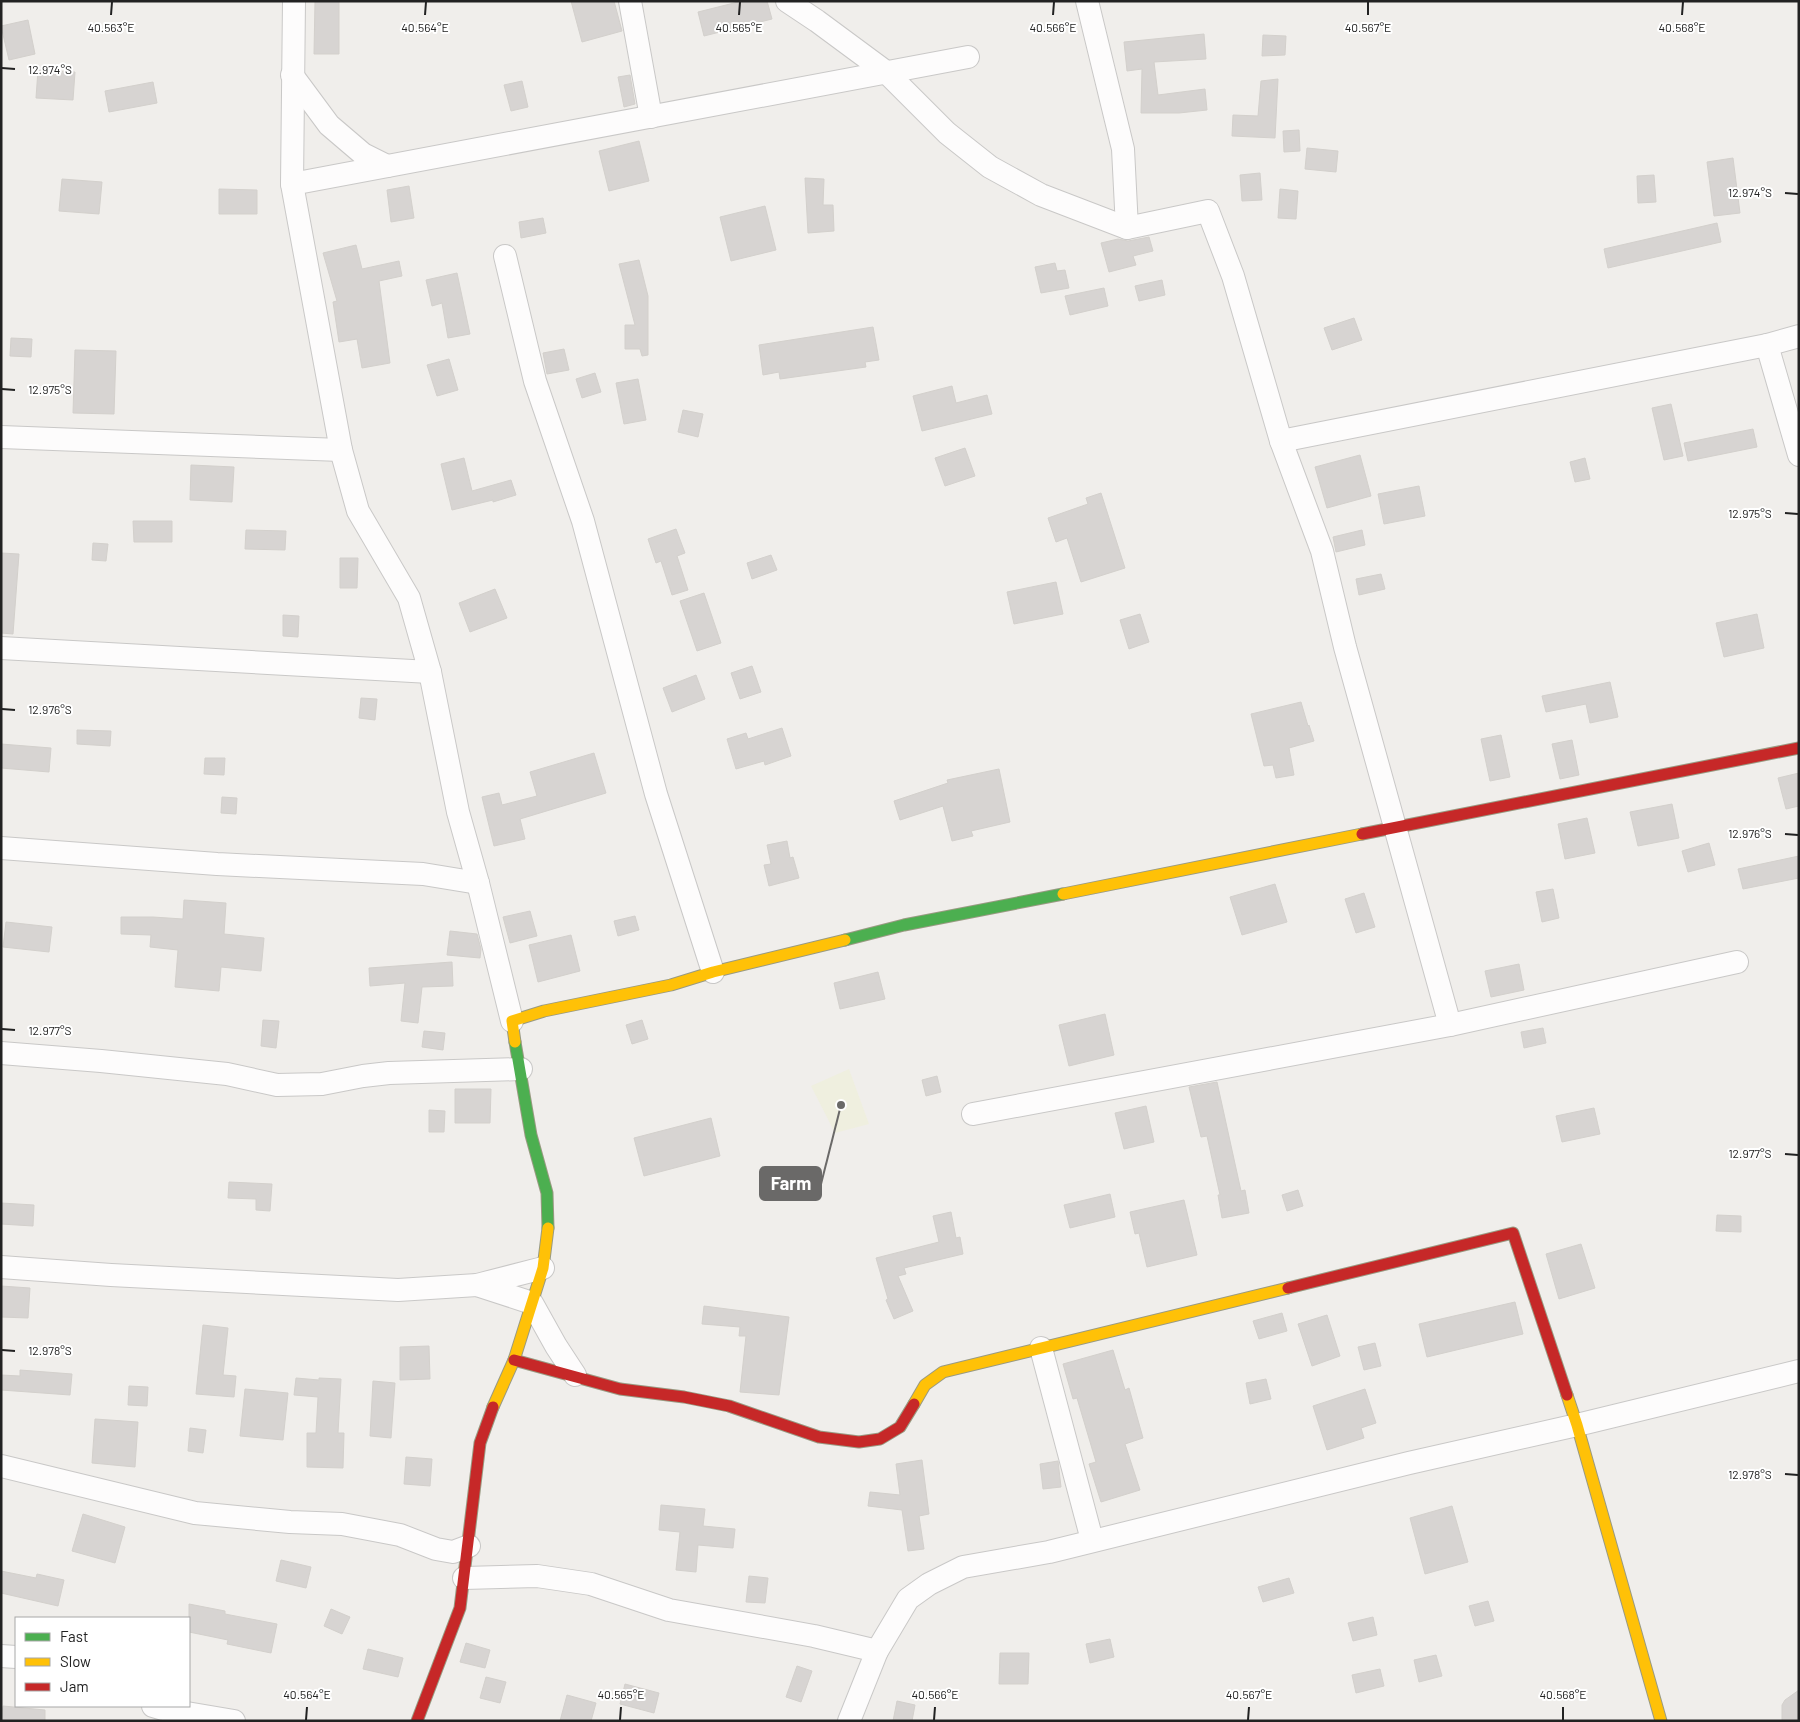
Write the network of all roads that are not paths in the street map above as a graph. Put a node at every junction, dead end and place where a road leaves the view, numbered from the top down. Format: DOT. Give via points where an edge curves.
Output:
graph roads {
  1 [pos="294,1"];
  2 [pos="630,1"];
  3 [pos="788,1"];
  4 [pos="1087,1"];
  5 [pos="968,57"];
  6 [pos="886,72"];
  7 [pos="292,75"];
  8 [pos="650,116"];
  9 [pos="387,166"];
  10 [pos="292,184"];
  11 [pos="1127,228"];
  12 [pos="505,256"];
  13 [pos="1799,336"];
  14 [pos="1767,345"];
  15 [pos="1,437"];
  16 [pos="1281,441"];
  17 [pos="341,450"];
  18 [pos="1799,455"];
  19 [pos="1,648"];
  20 [pos="430,672"];
  21 [pos="1799,748"];
  22 [pos="1395,828"];
  23 [pos="1,848"];
  24 [pos="478,883"];
  25 [pos="1737,962"];
  26 [pos="713,972"];
  27 [pos="512,1021"];
  28 [pos="1450,1025"];
  29 [pos="1,1053"];
  30 [pos="521,1069"];
  31 [pos="973,1114"];
  32 [pos="1,1267"];
  33 [pos="543,1268"];
  34 [pos="477,1286"];
  35 [pos="532,1303"];
  36 [pos="1041,1348"];
  37 [pos="514,1360"];
  38 [pos="1799,1371"];
  39 [pos="575,1375"];
  40 [pos="1577,1425"];
  41 [pos="1,1466"];
  42 [pos="1092,1540"];
  43 [pos="469,1546"];
  44 [pos="464,1578"];
  45 [pos="877,1651"];
  46 [pos="1,1656"];
  47 [pos="15,1657"];
  48 [pos="156,1707"];
  49 [pos="234,1721"];
  50 [pos="417,1721"];
  51 [pos="849,1721"];
  52 [pos="1661,1721"];
  1 -- 7 [label="street"];
  2 -- 8 [label="street"];
  3 -- 6 [label="street"];
  4 -- 11 [label="street" via="1123,149"];
  5 -- 6 [label="street"];
  6 -- 8 [label="street"];
  6 -- 11 [label="street" via="947,133 990,166 1041,195"];
  7 -- 9 [label="street" via="330,125 363,154"];
  7 -- 10 [label="street"];
  8 -- 9 [label="street"];
  9 -- 10 [label="street"];
  10 -- 17 [label="street"];
  11 -- 16 [label="street" via="1208,211 1233,276"];
  12 -- 26 [label="street" via="535,381 583,521 656,794"];
  13 -- 14 [label="street"];
  14 -- 16 [label="street"];
  14 -- 18 [label="street"];
  15 -- 17 [label="street"];
  16 -- 22 [label="street" via="1322,551"];
  17 -- 20 [label="street" via="358,511 409,598"];
  19 -- 20 [label="street"];
  20 -- 24 [label="street" via="458,812"];
  21 -- 22 [label="street"];
  22 -- 26 [label="street" via="904,925"];
  22 -- 28 [label="street"];
  23 -- 24 [label="street" via="217,864 423,874"];
  24 -- 27 [label="street"];
  25 -- 28 [label="street"];
  26 -- 27 [label="street" via="671,985"];
  27 -- 30 [label="street"];
  28 -- 31 [label="street"];
  29 -- 30 [label="street" via="227,1074 277,1085 322,1084 389,1073"];
  30 -- 33 [label="street" via="531,1135 547,1193 549,1222"];
  32 -- 34 [label="street" via="398,1290"];
  33 -- 34 [label="street"];
  33 -- 35 [label="street"];
  34 -- 35 [label="street"];
  35 -- 37 [label="street"];
  35 -- 39 [label="street"];
  36 -- 39 [label="street" via="942,1372 925,1385 900,1426 880,1439 859,1442 819,1437 729,1406 620,1389"];
  36 -- 40 [label="street" via="1513,1233"];
  36 -- 42 [label="street"];
  37 -- 39 [label="street"];
  37 -- 43 [label="street" via="480,1443"];
  38 -- 40 [label="street"];
  40 -- 42 [label="street"];
  40 -- 52 [label="street"];
  41 -- 43 [label="street" via="195,1513 342,1524 400,1535 436,1550 453,1552"];
  42 -- 45 [label="street" via="1049,1552 964,1567 929,1584 908,1599"];
  43 -- 44 [label="street"];
  44 -- 45 [label="street" via="536,1576 591,1584 669,1610 814,1636"];
  44 -- 50 [label="street" via="460,1608"];
  45 -- 51 [label="street"];
  46 -- 47 [label="street"];
  48 -- 49 [label="street"];
}
